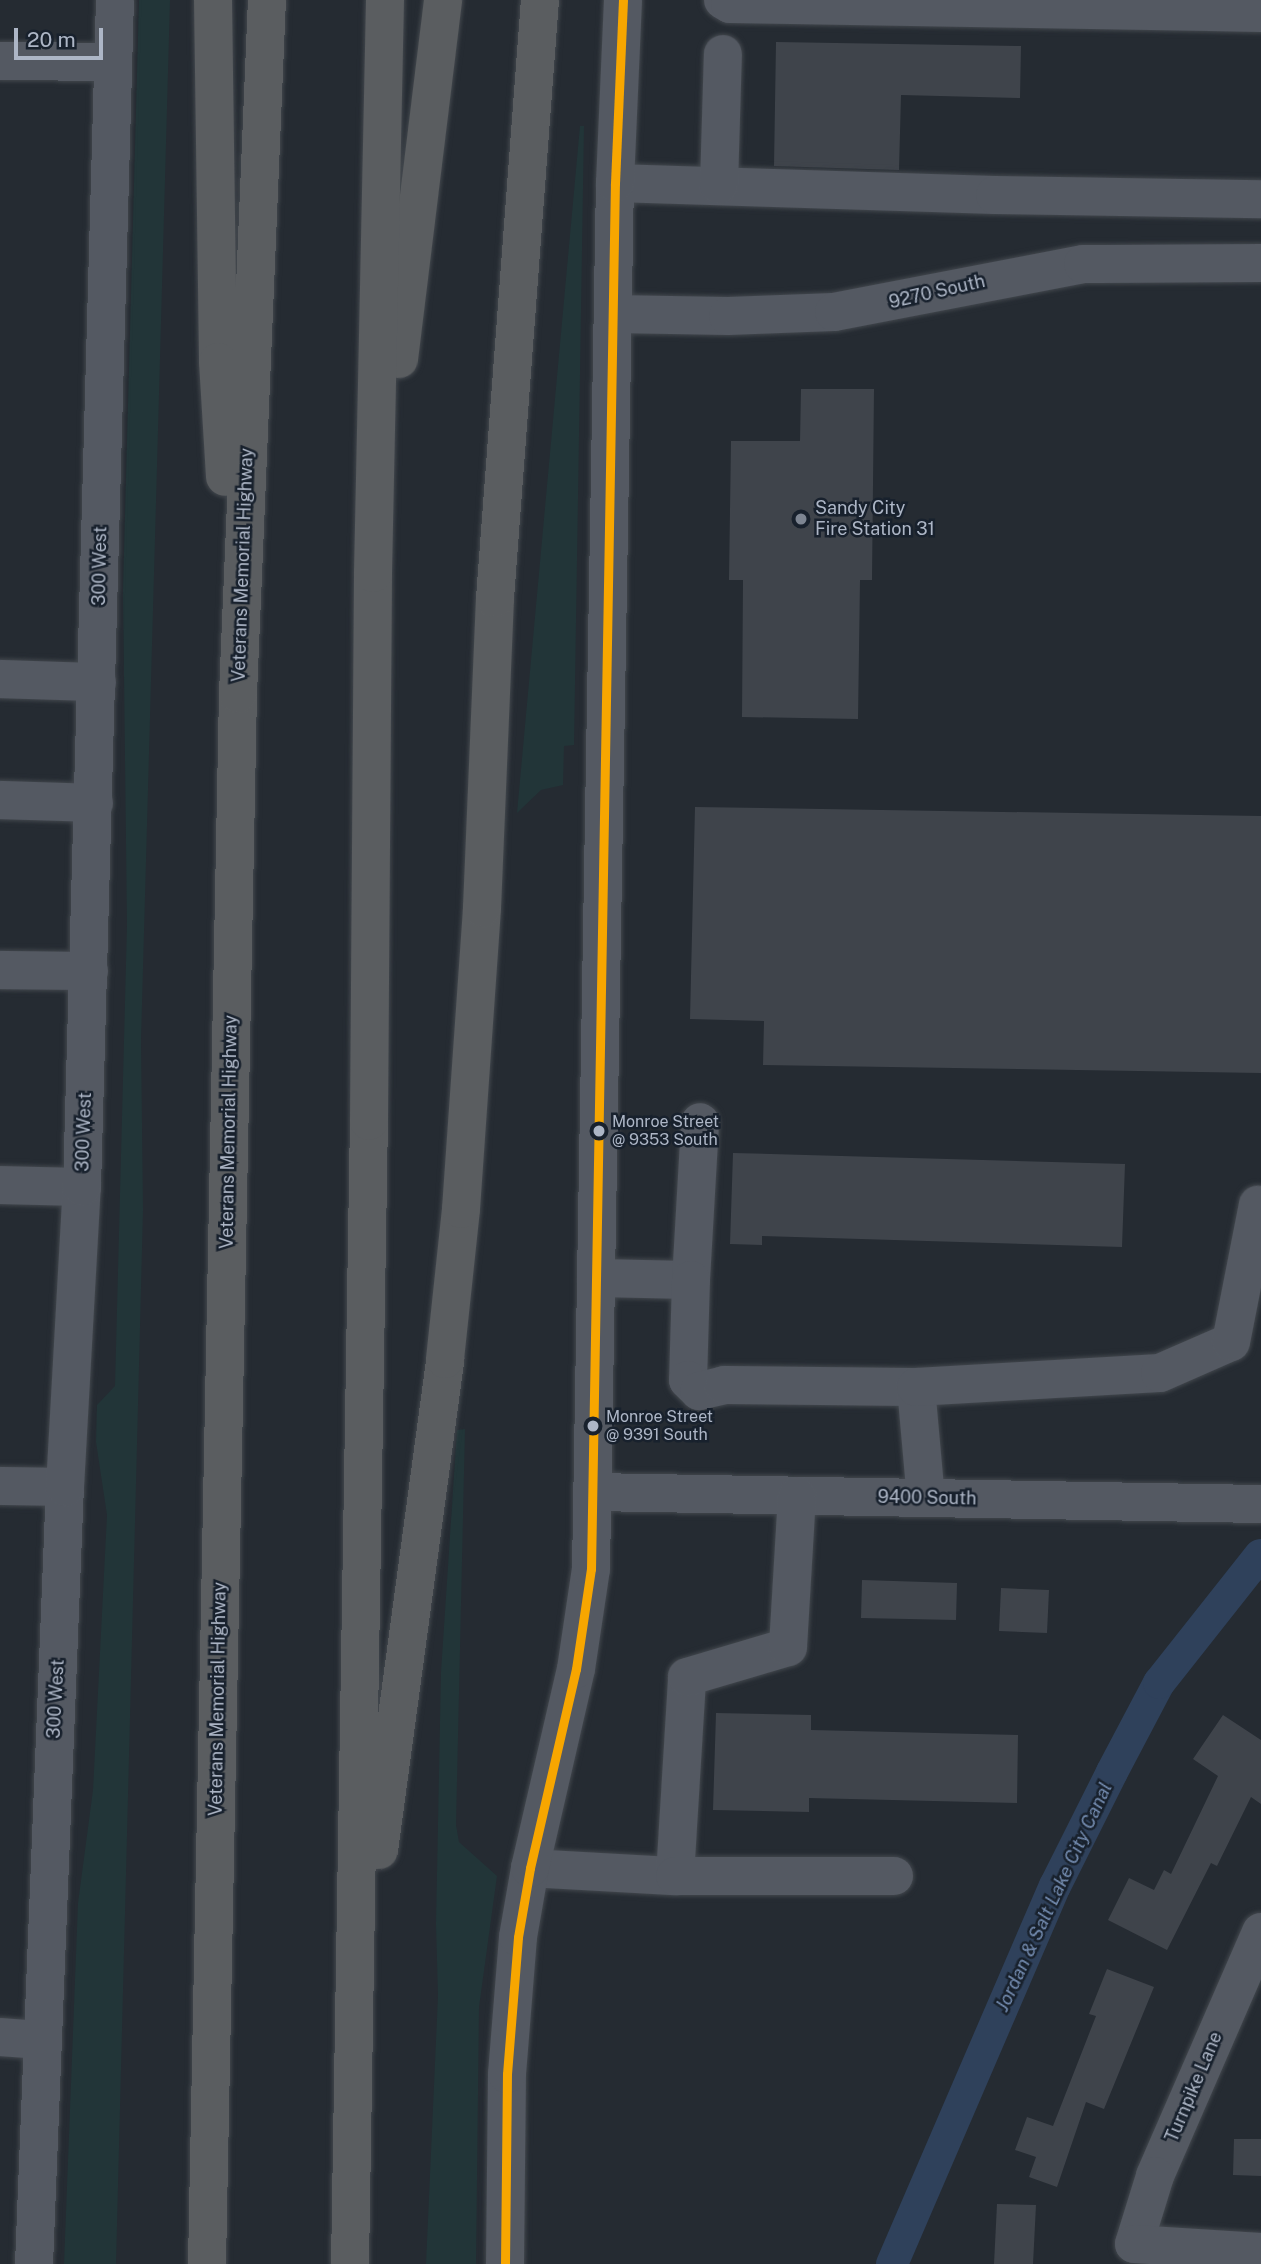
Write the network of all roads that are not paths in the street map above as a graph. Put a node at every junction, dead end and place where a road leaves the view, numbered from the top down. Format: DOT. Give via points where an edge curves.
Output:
graph roads {
  1 [pos="114,0"];
  2 [pos="213,0"];
  3 [pos="267,0"];
  4 [pos="385,0"];
  5 [pos="443,0"];
  6 [pos="540,0"];
  7 [pos="623,0"];
  8 [pos="723,0"];
  9 [pos="1261,0"];
  10 [pos="952,4"];
  11 [pos="1261,13"];
  12 [pos="723,54"];
  13 [pos="0,61"];
  14 [pos="113,62"];
  15 [pos="615,183"];
  16 [pos="719,185"];
  17 [pos="1261,199"];
  18 [pos="1261,263"];
  19 [pos="613,314"];
  20 [pos="373,573"];
  21 [pos="0,679"];
  22 [pos="97,682"];
  23 [pos="238,694"];
  24 [pos="0,800"];
  25 [pos="94,803"];
  26 [pos="0,970"];
  27 [pos="89,971"];
  28 [pos="700,1122"];
  29 [pos="0,1185"];
  30 [pos="82,1187"];
  31 [pos="1258,1205"];
  32 [pos="596,1278"];
  33 [pos="691,1280"];
  34 [pos="916,1387"];
  35 [pos="0,1486"];
  36 [pos="65,1487"];
  37 [pos="593,1492"];
  38 [pos="797,1496"];
  39 [pos="926,1498"];
  40 [pos="1261,1504"];
  41 [pos="530,1868"];
  42 [pos="675,1876"];
  43 [pos="894,1876"];
  44 [pos="1261,1931"];
  45 [pos="0,2037"];
  46 [pos="40,2040"];
  47 [pos="353,2173"];
  48 [pos="1261,2252"];
  49 [pos="34,2264"];
  50 [pos="207,2264"];
  51 [pos="350,2264"];
  52 [pos="505,2264"];
  1 -- 14 [label="street, 300 West"];
  2 -- 23 [label="highway" via="218,362"];
  3 -- 23 [label="highway, Veterans Memorial Highway"];
  4 -- 20 [label="highway"];
  5 -- 20 [label="highway"];
  6 -- 47 [label="highway" via="495,598 481,922 462,1196 445,1359 381,1829"];
  7 -- 15 [label="street"];
  8 -- 10 [label="street" via="730,4"];
  9 -- 11 [label="street"];
  10 -- 11 [label="street"];
  12 -- 16 [label="street"];
  13 -- 14 [label="street"];
  14 -- 22 [label="street, 300 West"];
  15 -- 16 [label="street"];
  15 -- 19 [label="street"];
  16 -- 17 [label="street"];
  18 -- 19 [label="street, 9270 South" via="1083,264 834,312"];
  19 -- 32 [label="street"];
  20 -- 47 [label="highway"];
  21 -- 22 [label="street"];
  22 -- 25 [label="street, 300 West"];
  23 -- 50 [label="highway, Veterans Memorial Highway"];
  24 -- 25 [label="street"];
  25 -- 27 [label="street, 300 West"];
  26 -- 27 [label="street"];
  27 -- 30 [label="street, 300 West"];
  28 -- 33 [label="street"];
  29 -- 30 [label="street"];
  30 -- 36 [label="street, 300 West"];
  31 -- 34 [label="street" via="1231,1342 1160,1373"];
  32 -- 33 [label="street"];
  32 -- 37 [label="street"];
  33 -- 34 [label="street" via="688,1380 699,1391 724,1385"];
  34 -- 39 [label="street"];
  35 -- 36 [label="street"];
  36 -- 46 [label="street, 300 West"];
  37 -- 38 [label="street, 9400 South"];
  37 -- 41 [label="street" via="591,1569 576,1669"];
  38 -- 39 [label="street, 9400 South"];
  38 -- 42 [label="street" via="788,1647 687,1677"];
  39 -- 40 [label="street, 9400 South"];
  41 -- 42 [label="street"];
  41 -- 52 [label="street" via="510,2007"];
  42 -- 43 [label="street"];
  44 -- 48 [label="street, Turnpike Lane" via="1155,2175 1134,2244"];
  45 -- 46 [label="street"];
  46 -- 49 [label="street, 300 West"];
  47 -- 51 [label="highway"];
}
